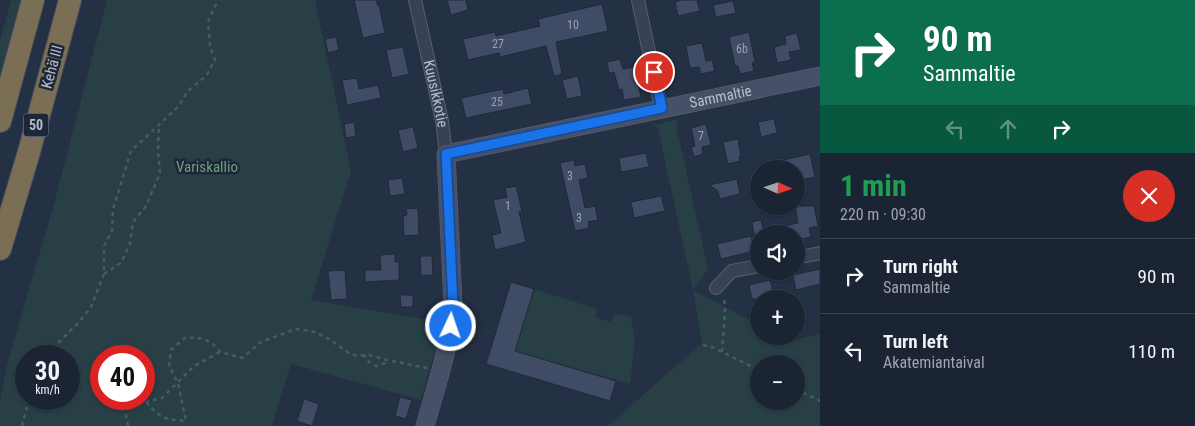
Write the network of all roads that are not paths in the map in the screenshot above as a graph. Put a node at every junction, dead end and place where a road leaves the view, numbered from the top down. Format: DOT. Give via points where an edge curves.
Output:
graph roads {
  1 [pos="33,0"];
  2 [pos="70,0"];
  3 [pos="415,0"];
  4 [pos="638,0"];
  5 [pos="820,76"];
  6 [pos="662,108"];
  7 [pos="0,121"];
  8 [pos="446,154"];
  9 [pos="0,248"];
  10 [pos="820,253"];
  11 [pos="805,256"];
  12 [pos="750,268"];
  13 [pos="719,285"];
  14 [pos="425,426"];
  1 -- 7 [label="highway, 50"];
  2 -- 9 [label="highway, Kehä III / 50"];
  3 -- 8 [label="street, Kuusikkotie" via="442,121"];
  4 -- 6 [label="street"];
  5 -- 6 [label="street, Sammaltie"];
  6 -- 8 [label="street, Sammaltie"];
  8 -- 14 [label="street, Kuusikkotie" via="453,305 451,326"];
  10 -- 11 [label="street"];
  12 -- 13 [label="street" via="732,272"];
}
